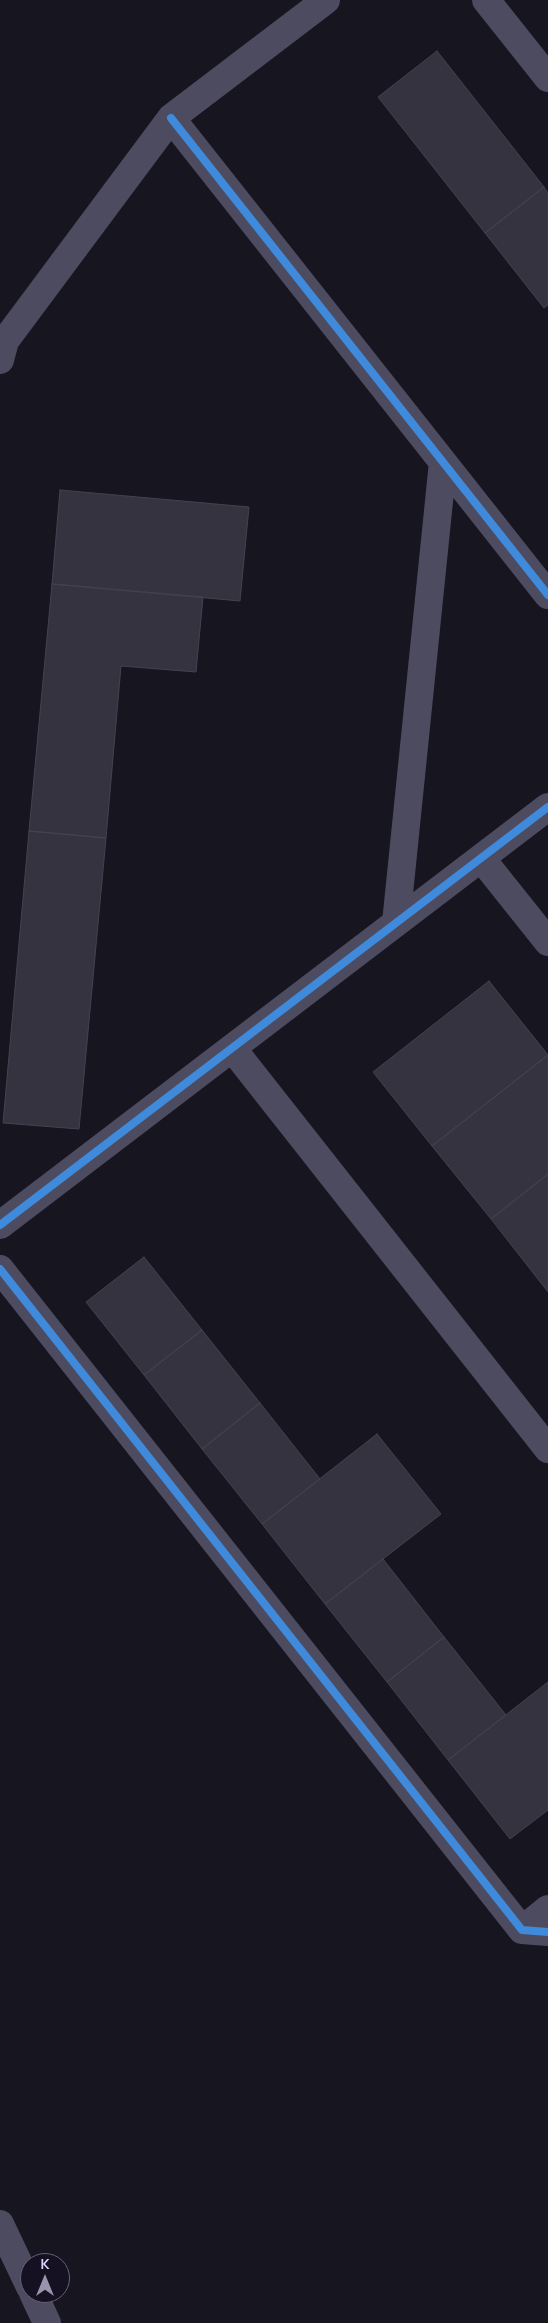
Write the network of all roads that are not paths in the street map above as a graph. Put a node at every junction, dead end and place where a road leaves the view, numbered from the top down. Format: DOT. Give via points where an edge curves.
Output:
graph roads {
  1 [pos="326,0"];
  2 [pos="486,0"];
  3 [pos="548,78"];
  4 [pos="171,118"];
  5 [pos="2,349"];
  6 [pos="443,462"];
  7 [pos="548,595"];
  8 [pos="548,807"];
  9 [pos="481,858"];
  10 [pos="396,923"];
  11 [pos="548,942"];
  12 [pos="232,1048"];
  13 [pos="0,1225"];
  14 [pos="0,1269"];
  15 [pos="548,1449"];
  16 [pos="548,1909"];
  17 [pos="522,1930"];
  18 [pos="548,1932"];
  19 [pos="0,2224"];
  20 [pos="20,2266"];
  21 [pos="38,2303"];
  22 [pos="47,2323"];
  1 -- 4 [label="street"];
  2 -- 3 [label="street"];
  4 -- 5 [label="street"];
  4 -- 6 [label="street"];
  6 -- 7 [label="street"];
  6 -- 10 [label="street"];
  8 -- 9 [label="street"];
  9 -- 10 [label="street"];
  9 -- 11 [label="street"];
  10 -- 12 [label="street"];
  12 -- 13 [label="street"];
  12 -- 15 [label="street"];
  14 -- 17 [label="street"];
  16 -- 17 [label="street"];
  17 -- 18 [label="street"];
  19 -- 20 [label="street"];
  21 -- 22 [label="street"];
}
